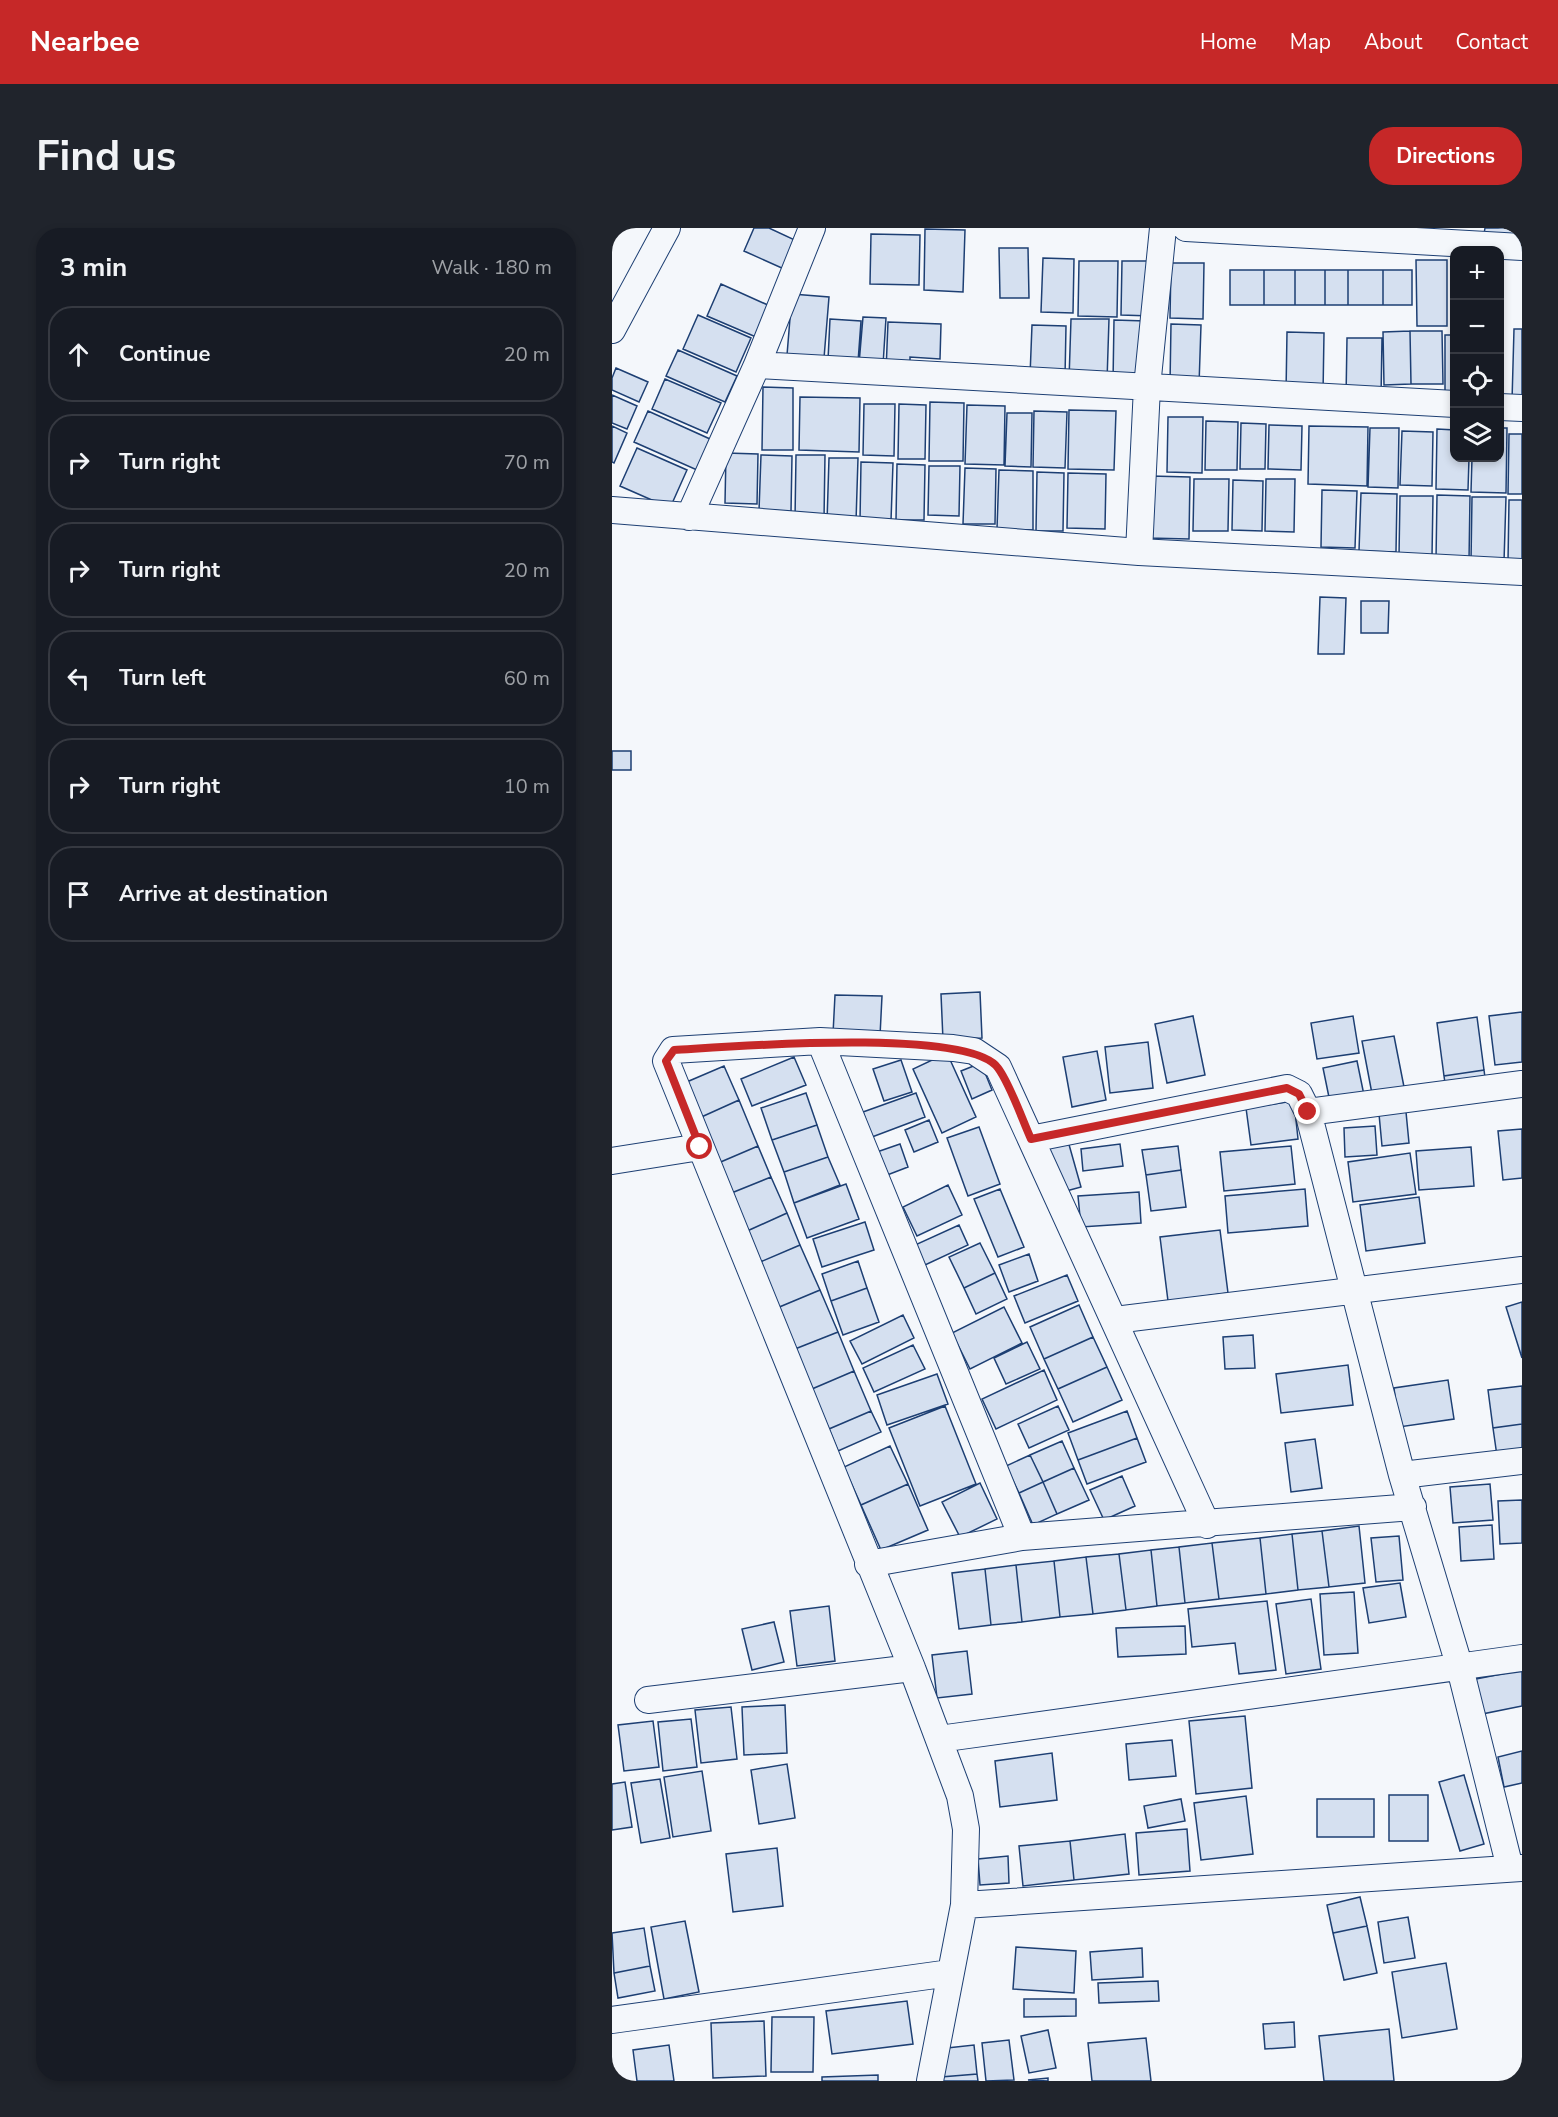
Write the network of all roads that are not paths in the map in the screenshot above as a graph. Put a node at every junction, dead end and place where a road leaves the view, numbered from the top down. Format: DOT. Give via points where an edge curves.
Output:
graph roads {
  1 [pos="668,228"];
  2 [pos="812,228"];
  3 [pos="1162,228"];
  4 [pos="1186,228"];
  5 [pos="1522,247"];
  6 [pos="612,330"];
  7 [pos="756,364"];
  8 [pos="1147,387"];
  9 [pos="1450,404"];
  10 [pos="1504,407"];
  11 [pos="1522,408"];
  12 [pos="612,510"];
  13 [pos="689,517"];
  14 [pos="1139,552"];
  15 [pos="1522,572"];
  16 [pos="820,1041"];
  17 [pos="1522,1084"];
  18 [pos="1308,1112"];
  19 [pos="1031,1139"];
  20 [pos="700,1147"];
  21 [pos="612,1161"];
  22 [pos="1522,1270"];
  23 [pos="1356,1292"];
  24 [pos="1115,1320"];
  25 [pos="1522,1461"];
  26 [pos="1402,1475"];
  27 [pos="1413,1507"];
  28 [pos="1207,1525"];
  29 [pos="1022,1537"];
  30 [pos="868,1564"];
  31 [pos="1522,1658"];
  32 [pos="912,1668"];
  33 [pos="1460,1668"];
  34 [pos="648,1700"];
  35 [pos="939,1739"];
  36 [pos="1516,1868"];
  37 [pos="964,1905"];
  38 [pos="950,1973"];
  39 [pos="612,2020"];
  40 [pos="930,2081"];
  1 -- 6 [label="street"];
  2 -- 7 [label="street"];
  3 -- 8 [label="street"];
  4 -- 5 [label="street"];
  7 -- 8 [label="street"];
  7 -- 13 [label="street"];
  8 -- 9 [label="street"];
  8 -- 14 [label="street"];
  10 -- 11 [label="street"];
  12 -- 13 [label="street"];
  13 -- 14 [label="street"];
  14 -- 15 [label="street"];
  16 -- 19 [label="street" via="974,1051 998,1067"];
  16 -- 20 [label="street" via="674,1050 666,1061"];
  16 -- 29 [label="street"];
  17 -- 18 [label="street"];
  18 -- 19 [label="street" via="1299,1094 1287,1088"];
  18 -- 23 [label="street"];
  19 -- 24 [label="street"];
  20 -- 21 [label="street"];
  20 -- 30 [label="street"];
  22 -- 23 [label="street"];
  23 -- 24 [label="street"];
  23 -- 26 [label="street"];
  24 -- 28 [label="street"];
  25 -- 26 [label="street"];
  26 -- 27 [label="street"];
  27 -- 28 [label="street"];
  27 -- 33 [label="street"];
  28 -- 29 [label="street"];
  29 -- 30 [label="street"];
  30 -- 32 [label="street"];
  31 -- 33 [label="street"];
  32 -- 34 [label="street"];
  32 -- 35 [label="street"];
  33 -- 35 [label="street"];
  33 -- 36 [label="street"];
  35 -- 37 [label="street" via="960,1796 966,1829"];
  36 -- 37 [label="street"];
  37 -- 38 [label="street"];
  38 -- 39 [label="street"];
  38 -- 40 [label="street"];
}
